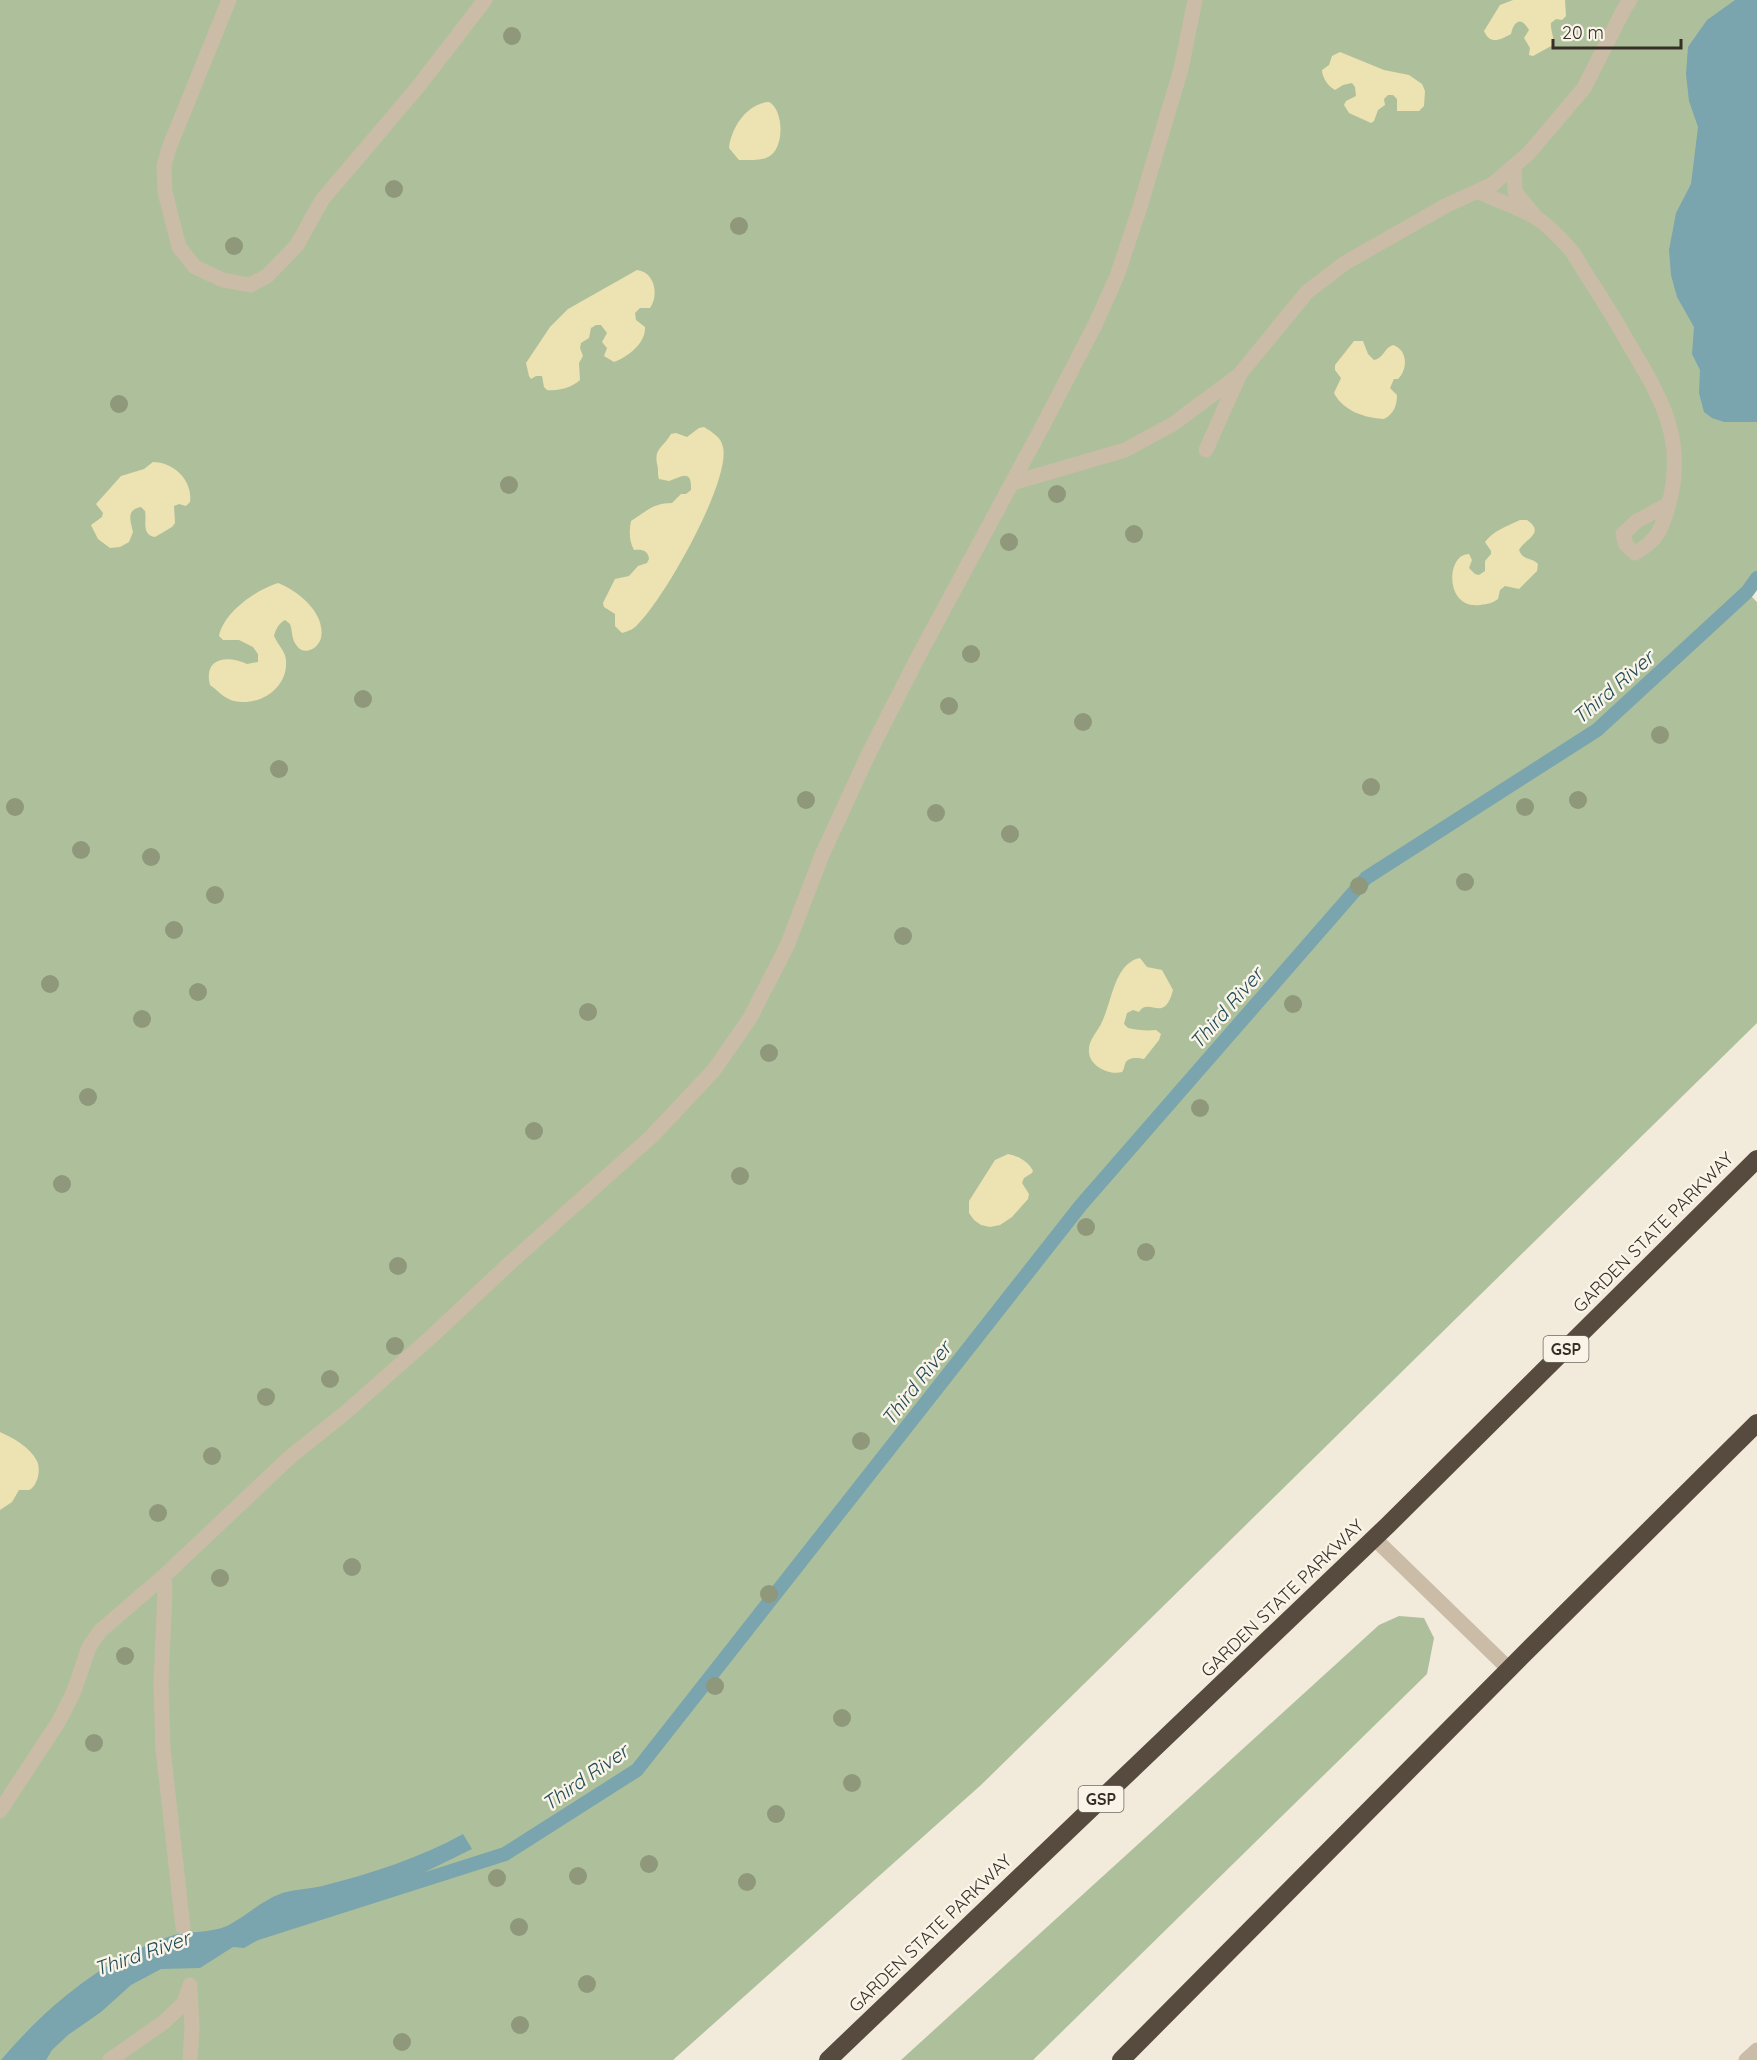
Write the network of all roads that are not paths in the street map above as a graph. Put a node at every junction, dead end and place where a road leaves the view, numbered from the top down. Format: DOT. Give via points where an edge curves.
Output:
graph roads {
  1 [pos="229,0"];
  2 [pos="485,0"];
  3 [pos="1196,0"];
  4 [pos="1630,0"];
  5 [pos="1514,166"];
  6 [pos="1477,191"];
  7 [pos="1537,218"];
  8 [pos="1239,375"];
  9 [pos="1206,450"];
  10 [pos="1012,483"];
  11 [pos="1669,504"];
  12 [pos="1757,1159"];
  13 [pos="1757,1423"];
  14 [pos="1374,1538"];
  15 [pos="164,1576"];
  16 [pos="1509,1669"];
  17 [pos="0,1811"];
  18 [pos="183,1927"];
  19 [pos="1757,2050"];
  20 [pos="110,2060"];
  21 [pos="190,2060"];
  22 [pos="828,2060"];
  23 [pos="1122,2060"];
  24 [pos="1746,2060"];
  1 -- 2 [label="street" via="169,148 164,166 165,192 179,247 195,267 223,280 250,285 267,276 297,245 322,200"];
  3 -- 10 [label="street" via="1181,69 1117,276"];
  4 -- 5 [label="street" via="1584,88"];
  5 -- 6 [label="street"];
  5 -- 7 [label="street" via="1515,192"];
  6 -- 7 [label="street"];
  6 -- 8 [label="street" via="1345,263 1307,292"];
  7 -- 11 [label="street" via="1571,249 1661,401 1672,431 1676,459"];
  8 -- 9 [label="street"];
  8 -- 10 [label="street" via="1173,424 1125,450"];
  10 -- 15 [label="street" via="868,755 822,855 787,946 750,1018 714,1070 652,1136 422,1345 290,1457"];
  12 -- 14 [label="highway, GARDEN STATE PARKWAY / GSP"];
  13 -- 16 [label="highway"];
  14 -- 16 [label="street"];
  14 -- 22 [label="highway, GARDEN STATE PARKWAY / GSP"];
  15 -- 17 [label="street" via="100,1631 89,1647 59,1721"];
  15 -- 18 [label="street" via="163,1749"];
  16 -- 23 [label="highway"];
  19 -- 24 [label="street"];
  20 -- 21 [label="street" via="164,2022 184,2003 190,1985"];
}
